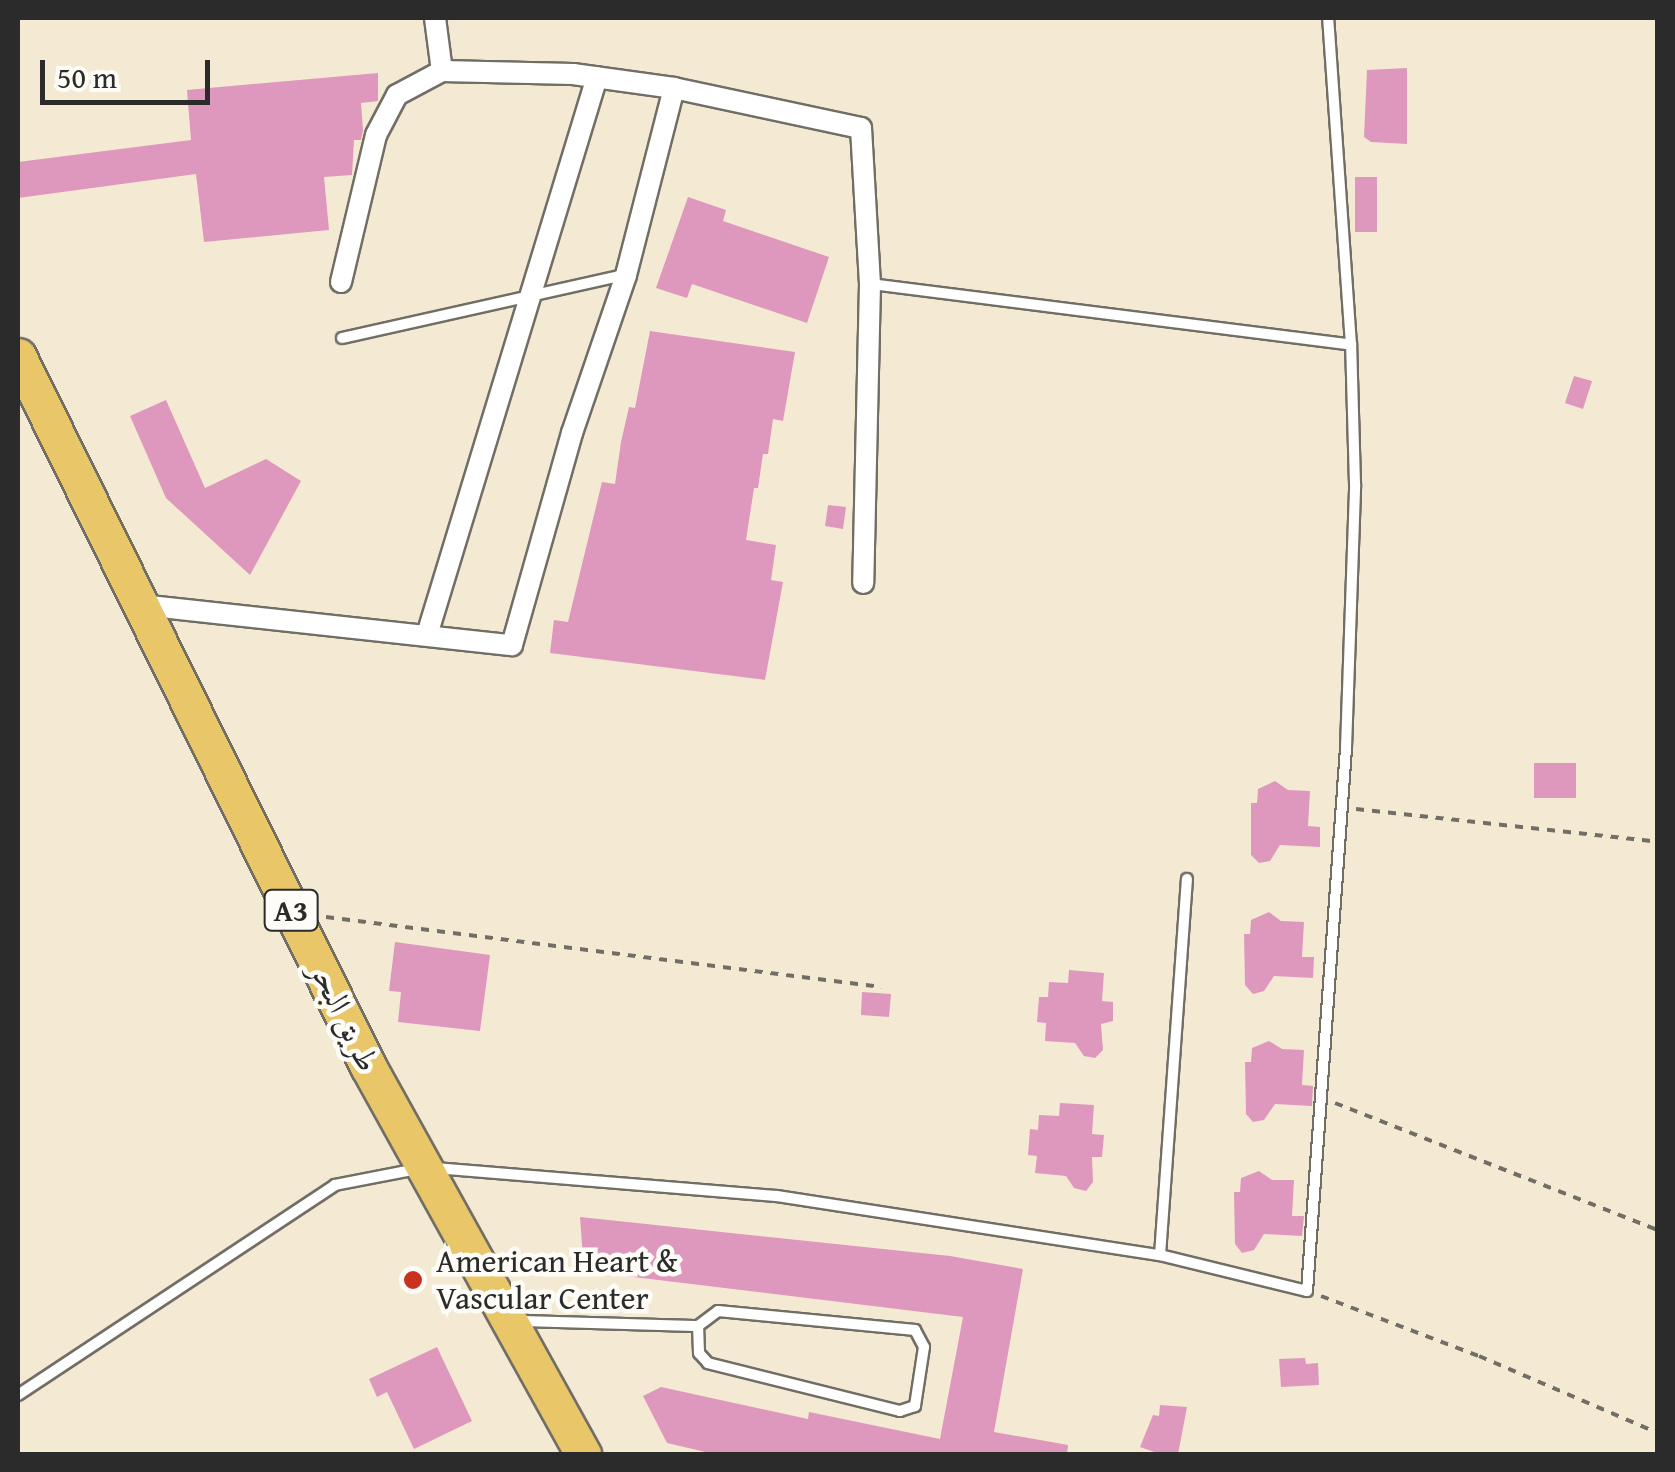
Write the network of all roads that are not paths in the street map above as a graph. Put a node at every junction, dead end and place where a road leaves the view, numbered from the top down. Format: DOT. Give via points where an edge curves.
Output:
graph roads {
  1 [pos="435,18"];
  2 [pos="1328,18"];
  3 [pos="442,71"];
  4 [pos="597,78"];
  5 [pos="674,88"];
  6 [pos="626,275"];
  7 [pos="341,282"];
  8 [pos="870,284"];
  9 [pos="529,294"];
  10 [pos="342,338"];
  11 [pos="1351,345"];
  12 [pos="18,356"];
  13 [pos="863,583"];
  14 [pos="142,605"];
  15 [pos="426,635"];
  16 [pos="1187,879"];
  17 [pos="424,1167"];
  18 [pos="1160,1255"];
  19 [pos="508,1321"];
  20 [pos="698,1326"];
  21 [pos="18,1396"];
  22 [pos="582,1454"];
  1 -- 3 [label="street"];
  2 -- 11 [label="lane"];
  3 -- 4 [label="street"];
  3 -- 7 [label="street" via="397,95 376,135"];
  4 -- 5 [label="street"];
  4 -- 9 [label="street"];
  5 -- 6 [label="street"];
  5 -- 8 [label="street" via="861,128"];
  6 -- 9 [label="lane"];
  6 -- 15 [label="street" via="512,645"];
  8 -- 11 [label="lane"];
  8 -- 13 [label="street"];
  9 -- 10 [label="lane"];
  9 -- 15 [label="street"];
  11 -- 18 [label="lane" via="1355,484 1342,808 1308,1291"];
  12 -- 14 [label="highway, طريق البحر / A3"];
  14 -- 15 [label="street"];
  14 -- 17 [label="highway, طريق البحر / A3"];
  16 -- 18 [label="lane"];
  17 -- 18 [label="lane" via="777,1196"];
  17 -- 19 [label="highway, طريق البحر / A3"];
  17 -- 21 [label="lane" via="335,1185"];
  19 -- 20 [label="lane"];
  19 -- 22 [label="highway, طريق البحر / A3"];
  20 -- 20 [label="lane" via="718,1311 915,1330 924,1347 917,1401 900,1411 720,1368 698,1354"];
}
